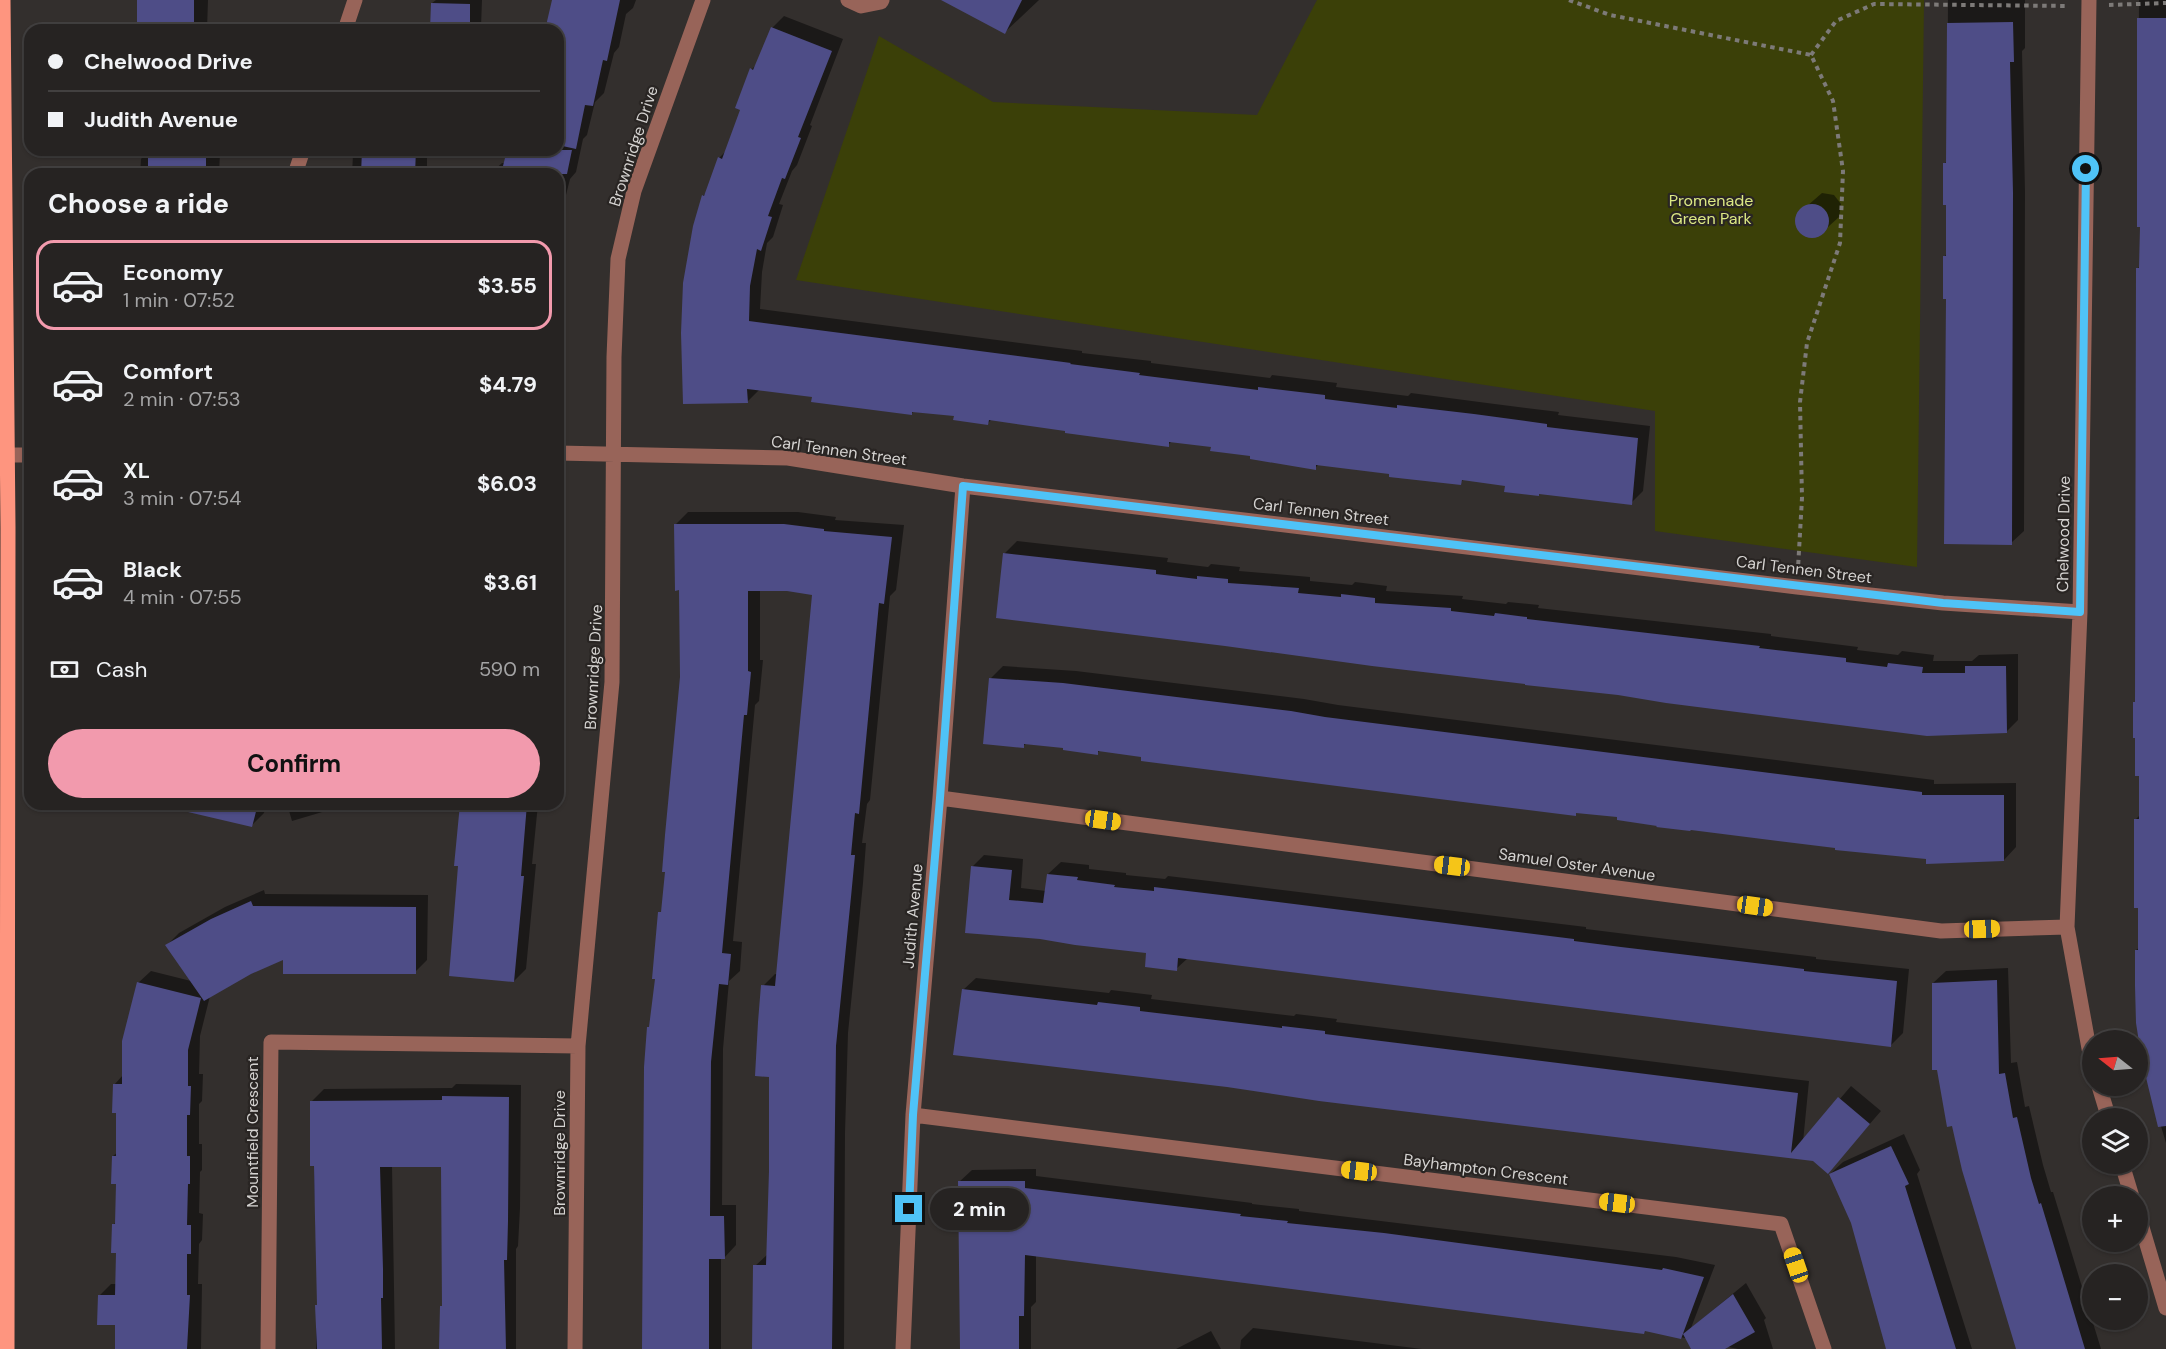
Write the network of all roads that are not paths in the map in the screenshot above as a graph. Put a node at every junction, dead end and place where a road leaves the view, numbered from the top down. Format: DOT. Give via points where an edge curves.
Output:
graph roads {
  1 [pos="3,0"];
  2 [pos="356,0"];
  3 [pos="703,0"];
  4 [pos="848,0"];
  5 [pos="882,0"];
  6 [pos="2088,3"];
  7 [pos="347,24"];
  8 [pos="564,453"];
  9 [pos="614,453"];
  10 [pos="3,454"];
  11 [pos="24,454"];
  12 [pos="963,486"];
  13 [pos="2080,612"];
  14 [pos="940,798"];
  15 [pos="2067,927"];
  16 [pos="2086,1030"];
  17 [pos="578,1046"];
  18 [pos="913,1115"];
  19 [pos="2148,1248"];
  20 [pos="2166,1308"];
  21 [pos="7,1349"];
  22 [pos="268,1349"];
  23 [pos="575,1349"];
  24 [pos="903,1349"];
  25 [pos="1824,1349"];
  1 -- 10 [label="main road"];
  2 -- 7 [label="street"];
  3 -- 9 [label="street, Brownridge Drive" via="634,191 618,260"];
  4 -- 5 [label="street" via="861,6"];
  6 -- 13 [label="street, Chelwood Drive"];
  8 -- 9 [label="street, Carl Tennen Street"];
  9 -- 12 [label="street, Carl Tennen Street" via="788,458"];
  9 -- 17 [label="street, Brownridge Drive" via="612,682"];
  10 -- 11 [label="street"];
  10 -- 21 [label="main road"];
  12 -- 13 [label="street, Carl Tennen Street" via="1797,587 1943,603"];
  12 -- 14 [label="street, Judith Avenue"];
  13 -- 15 [label="street, Chelwood Drive"];
  14 -- 15 [label="street, Samuel Oster Avenue" via="1941,931"];
  14 -- 18 [label="street, Judith Avenue"];
  15 -- 16 [label="street, Chelwood Drive"];
  17 -- 22 [label="street, Mountfield Crescent" via="271,1042"];
  17 -- 23 [label="street, Brownridge Drive"];
  18 -- 24 [label="street, Judith Avenue"];
  18 -- 25 [label="street, Bayhampton Crescent" via="1781,1224"];
  19 -- 20 [label="street"];
}
